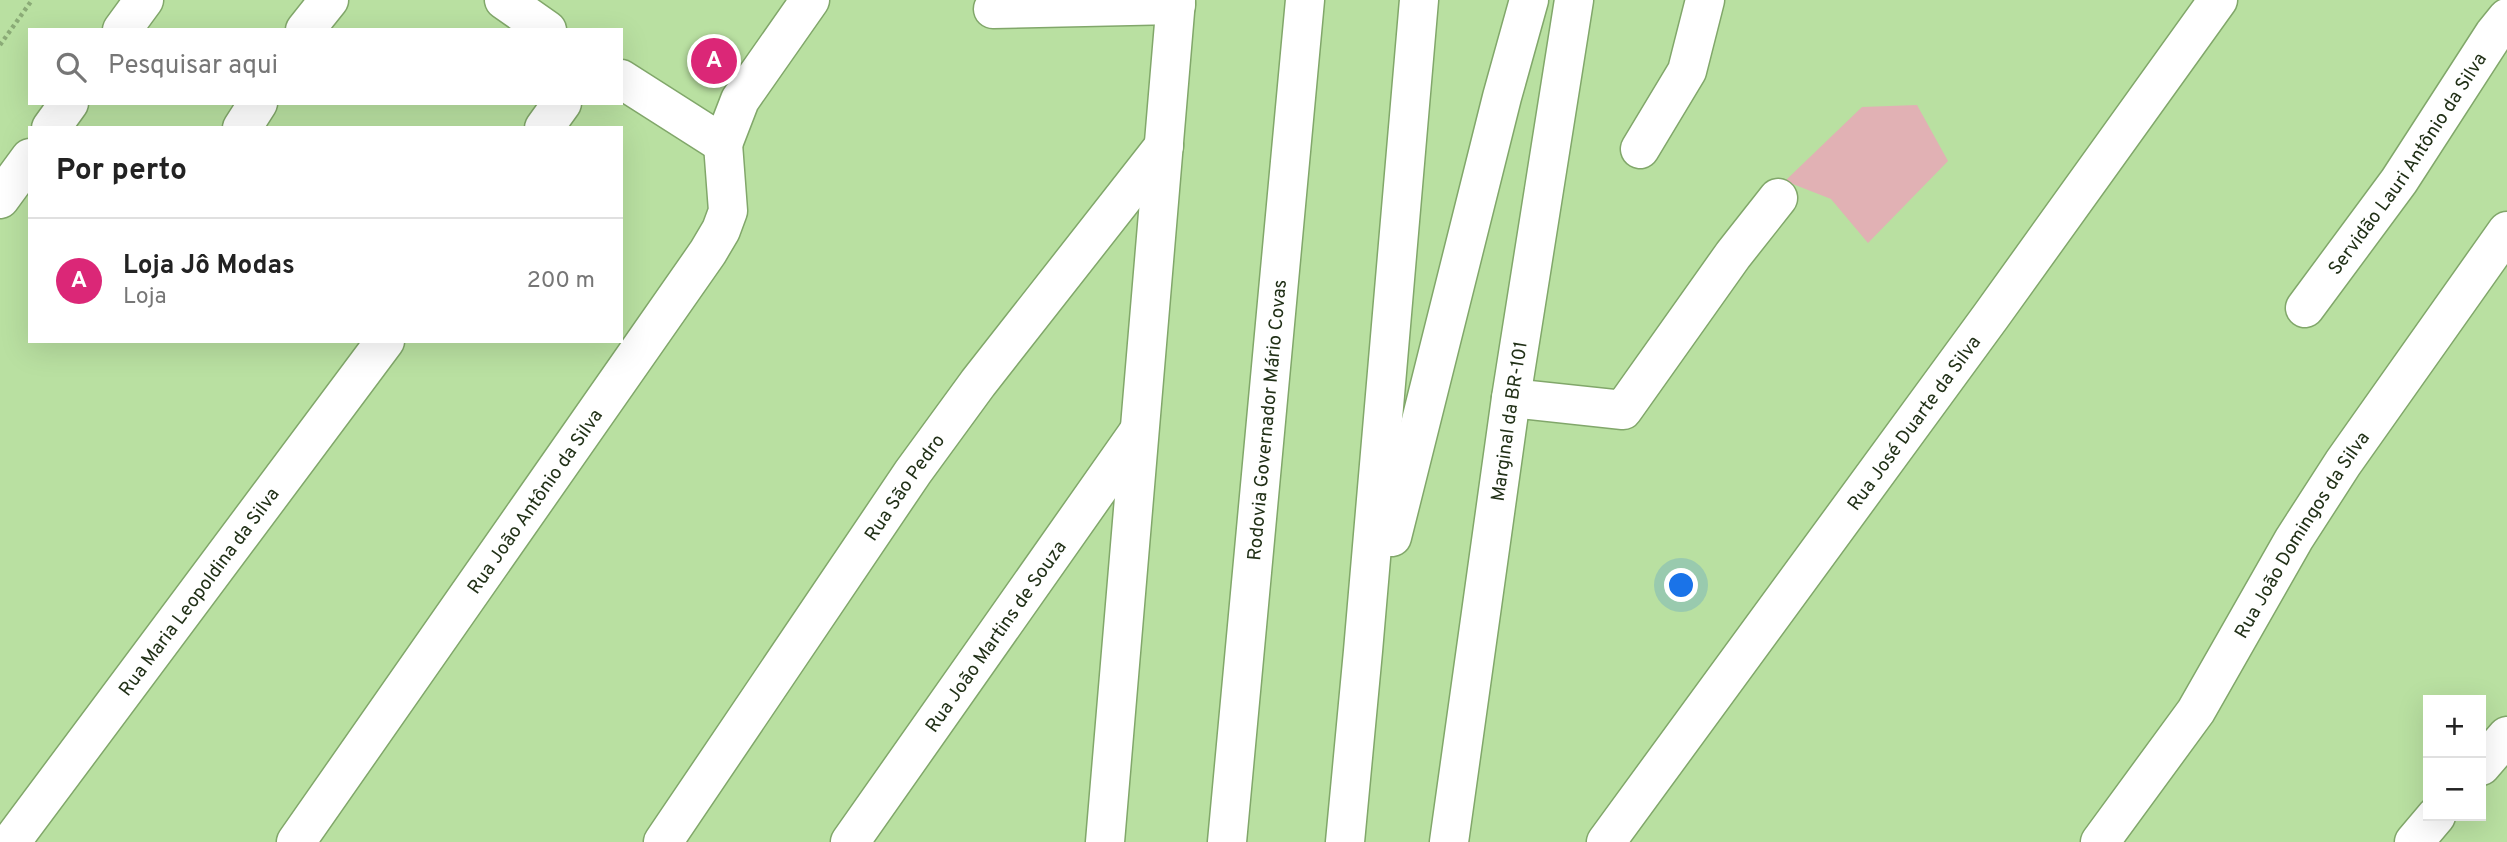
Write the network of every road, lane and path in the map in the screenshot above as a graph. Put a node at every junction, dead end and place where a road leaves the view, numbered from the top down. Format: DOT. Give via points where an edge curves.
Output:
graph roads {
  1 [pos="32,0"];
  2 [pos="144,0"];
  3 [pos="329,0"];
  4 [pos="504,0"];
  5 [pos="810,0"];
  6 [pos="1305,0"];
  7 [pos="1419,0"];
  8 [pos="1529,0"];
  9 [pos="1574,0"];
  10 [pos="1705,0"];
  11 [pos="2218,0"];
  12 [pos="1176,3"];
  13 [pos="993,9"];
  14 [pos="2507,18"];
  15 [pos="123,28"];
  16 [pos="307,28"];
  17 [pos="544,28"];
  18 [pos="0,45"];
  19 [pos="623,80"];
  20 [pos="68,105"];
  21 [pos="257,105"];
  22 [pos="561,105"];
  23 [pos="52,126"];
  24 [pos="243,126"];
  25 [pos="545,126"];
  26 [pos="723,144"];
  27 [pos="1164,146"];
  28 [pos="1640,149"];
  29 [pos="28,161"];
  30 [pos="1778,198"];
  31 [pos="0,199"];
  32 [pos="2507,231"];
  33 [pos="2305,308"];
  34 [pos="384,343"];
  35 [pos="1511,398"];
  36 [pos="1139,431"];
  37 [pos="1363,651"];
  38 [pos="2507,736"];
  39 [pos="2486,760"];
  40 [pos="2432,821"];
  41 [pos="11,842"];
  42 [pos="296,842"];
  43 [pos="663,842"];
  44 [pos="850,842"];
  45 [pos="1105,842"];
  46 [pos="1227,842"];
  47 [pos="1345,842"];
  48 [pos="1449,842"];
  49 [pos="1606,842"];
  50 [pos="2100,842"];
  51 [pos="2414,842"];
  1 -- 18 [label="path"];
  2 -- 15 [label="main road"];
  3 -- 16 [label="main road"];
  4 -- 17 [label="main road"];
  5 -- 26 [label="main road" via="746,90"];
  6 -- 46 [label="main road, Rodovia Governador Mário Covas"];
  7 -- 37 [label="main road"];
  8 -- 37 [label="main road"];
  9 -- 35 [label="main road, Marginal da BR-101"];
  10 -- 28 [label="main road" via="1687,71"];
  11 -- 49 [label="main road, Rua José Duarte da Silva"];
  12 -- 13 [label="main road"];
  12 -- 27 [label="main road"];
  14 -- 33 [label="main road, Servidão Lauri Antônio da Silva" via="2399,181"];
  19 -- 26 [label="main road"];
  20 -- 23 [label="main road"];
  21 -- 24 [label="main road"];
  22 -- 25 [label="main road"];
  26 -- 42 [label="main road, Rua João Antônio da Silva" via="728,211 708,252"];
  27 -- 36 [label="main road"];
  27 -- 43 [label="main road, Rua São Pedro" via="913,472"];
  29 -- 31 [label="main road"];
  30 -- 35 [label="main road" via="1623,410"];
  32 -- 50 [label="main road, Rua João Domingos da Silva" via="2343,463 2196,711"];
  34 -- 41 [label="main road, Rua Maria Leopoldina da Silva"];
  35 -- 48 [label="main road, Marginal da BR-101"];
  36 -- 44 [label="main road, Rua João Martins de Souza"];
  36 -- 45 [label="main road"];
  37 -- 47 [label="main road"];
  38 -- 39 [label="main road"];
  40 -- 51 [label="main road"];
}
